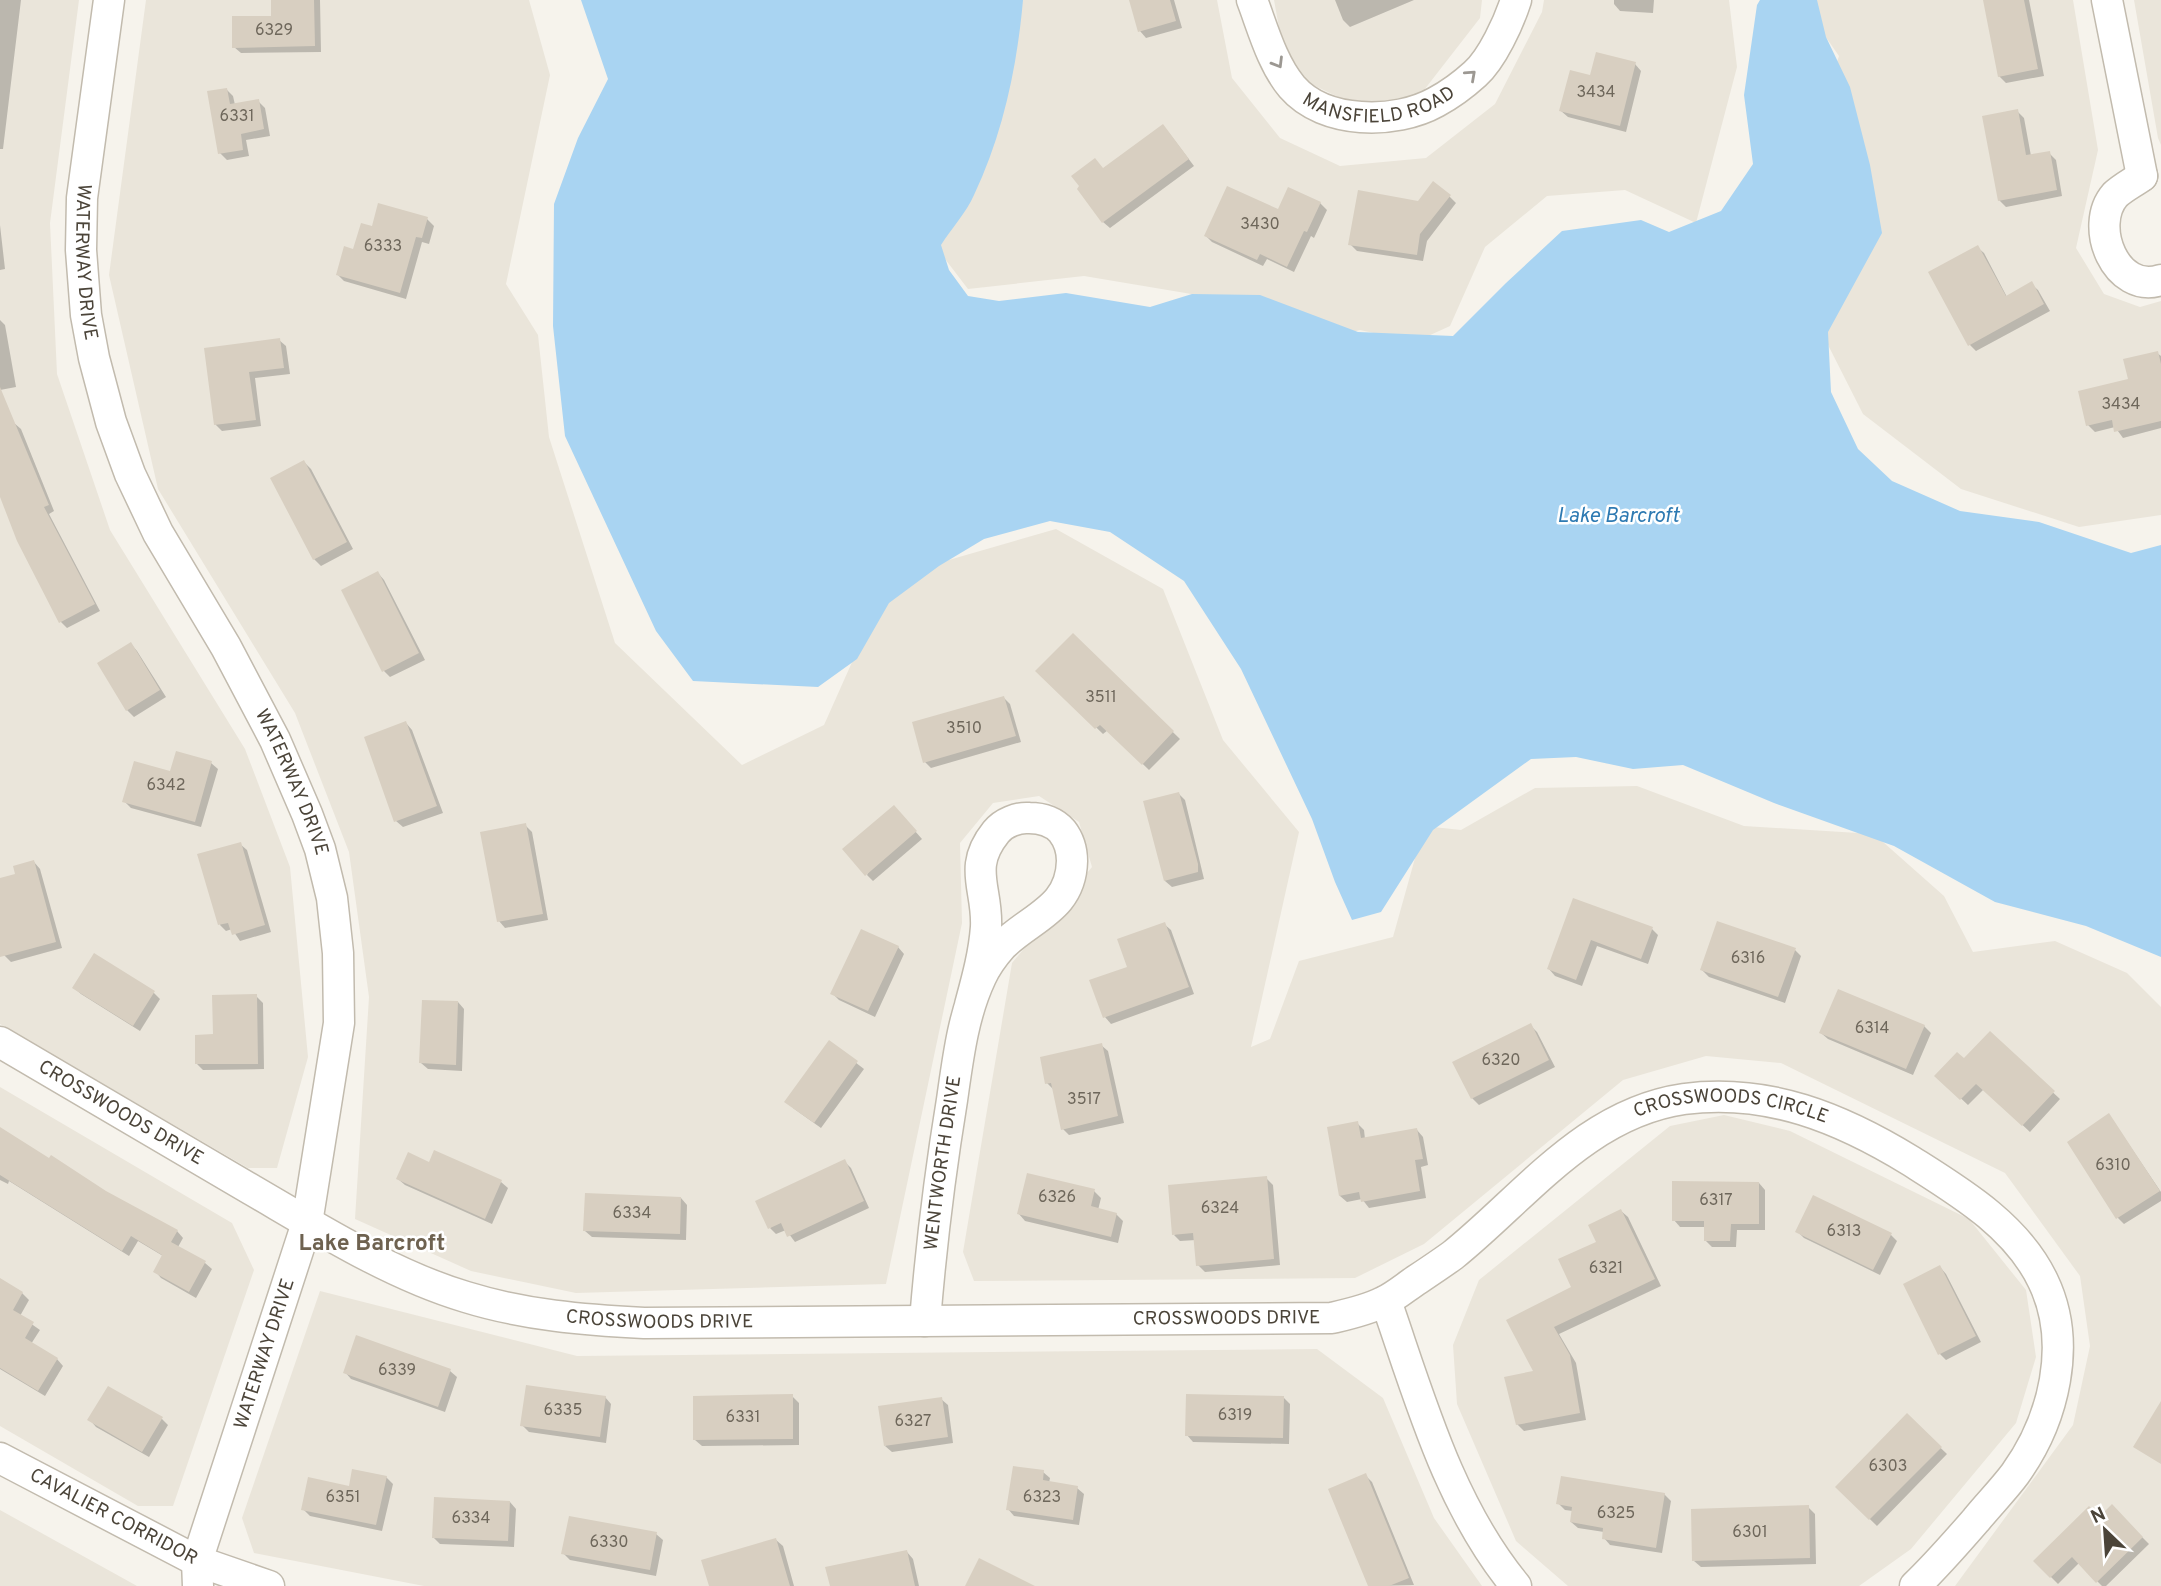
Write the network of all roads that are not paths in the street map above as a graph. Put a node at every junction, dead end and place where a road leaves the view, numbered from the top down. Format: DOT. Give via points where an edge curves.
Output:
graph roads {
  1 [pos="109,0"];
  2 [pos="1252,0"];
  3 [pos="1516,0"];
  4 [pos="2107,0"];
  5 [pos="2151,180"];
  6 [pos="2161,280"];
  7 [pos="970,1005"];
  8 [pos="0,1042"];
  9 [pos="307,1223"];
  10 [pos="1386,1301"];
  11 [pos="925,1321"];
  12 [pos="0,1458"];
  13 [pos="197,1573"];
  14 [pos="178,1586"];
  15 [pos="269,1586"];
  16 [pos="1517,1586"];
  17 [pos="1915,1586"];
  1 -- 9 [label="street, WATERWAY DRIVE" via="82,198 81,250 94,358 130,474 158,533 275,740 312,825 332,898 339,1023"];
  2 -- 3 [label="street, MANSFIELD ROAD, one-way" via="1272,53 1293,87 1317,108 1353,117 1391,117 1435,103 1476,73 1508,25"];
  4 -- 5 [label="street"];
  5 -- 6 [label="street" via="2115,195 2103,229 2107,247 2125,274 2148,282"];
  7 -- 7 [label="street, WENTWORTH DRIVE" via="986,924 979,865 987,844 1002,826 1024,818 1042,818 1059,828 1069,843 1072,875 1065,894 1003,946 982,975"];
  7 -- 11 [label="street, WENTWORTH DRIVE" via="946,1140"];
  8 -- 9 [label="street, CROSSWOODS DRIVE"];
  9 -- 11 [label="street, CROSSWOODS DRIVE" via="426,1282 521,1311 644,1323"];
  9 -- 13 [label="street, WATERWAY DRIVE"];
  10 -- 11 [label="street, CROSSWOODS DRIVE" via="1332,1318"];
  10 -- 16 [label="street" via="1451,1481 1478,1534"];
  10 -- 17 [label="street, CROSSWOODS CIRCLE" via="1453,1255 1568,1153 1611,1124 1645,1110 1700,1098 1755,1099 1799,1107 1877,1140 1989,1214 2019,1246 2042,1279 2054,1309 2058,1344 2056,1378 2046,1414 2015,1474"];
  12 -- 13 [label="street, CAVALIER CORRIDOR"];
  13 -- 14 [label="street, WATERWAY DRIVE"];
  13 -- 15 [label="street, CAVALIER CORRIDOR"];
}
